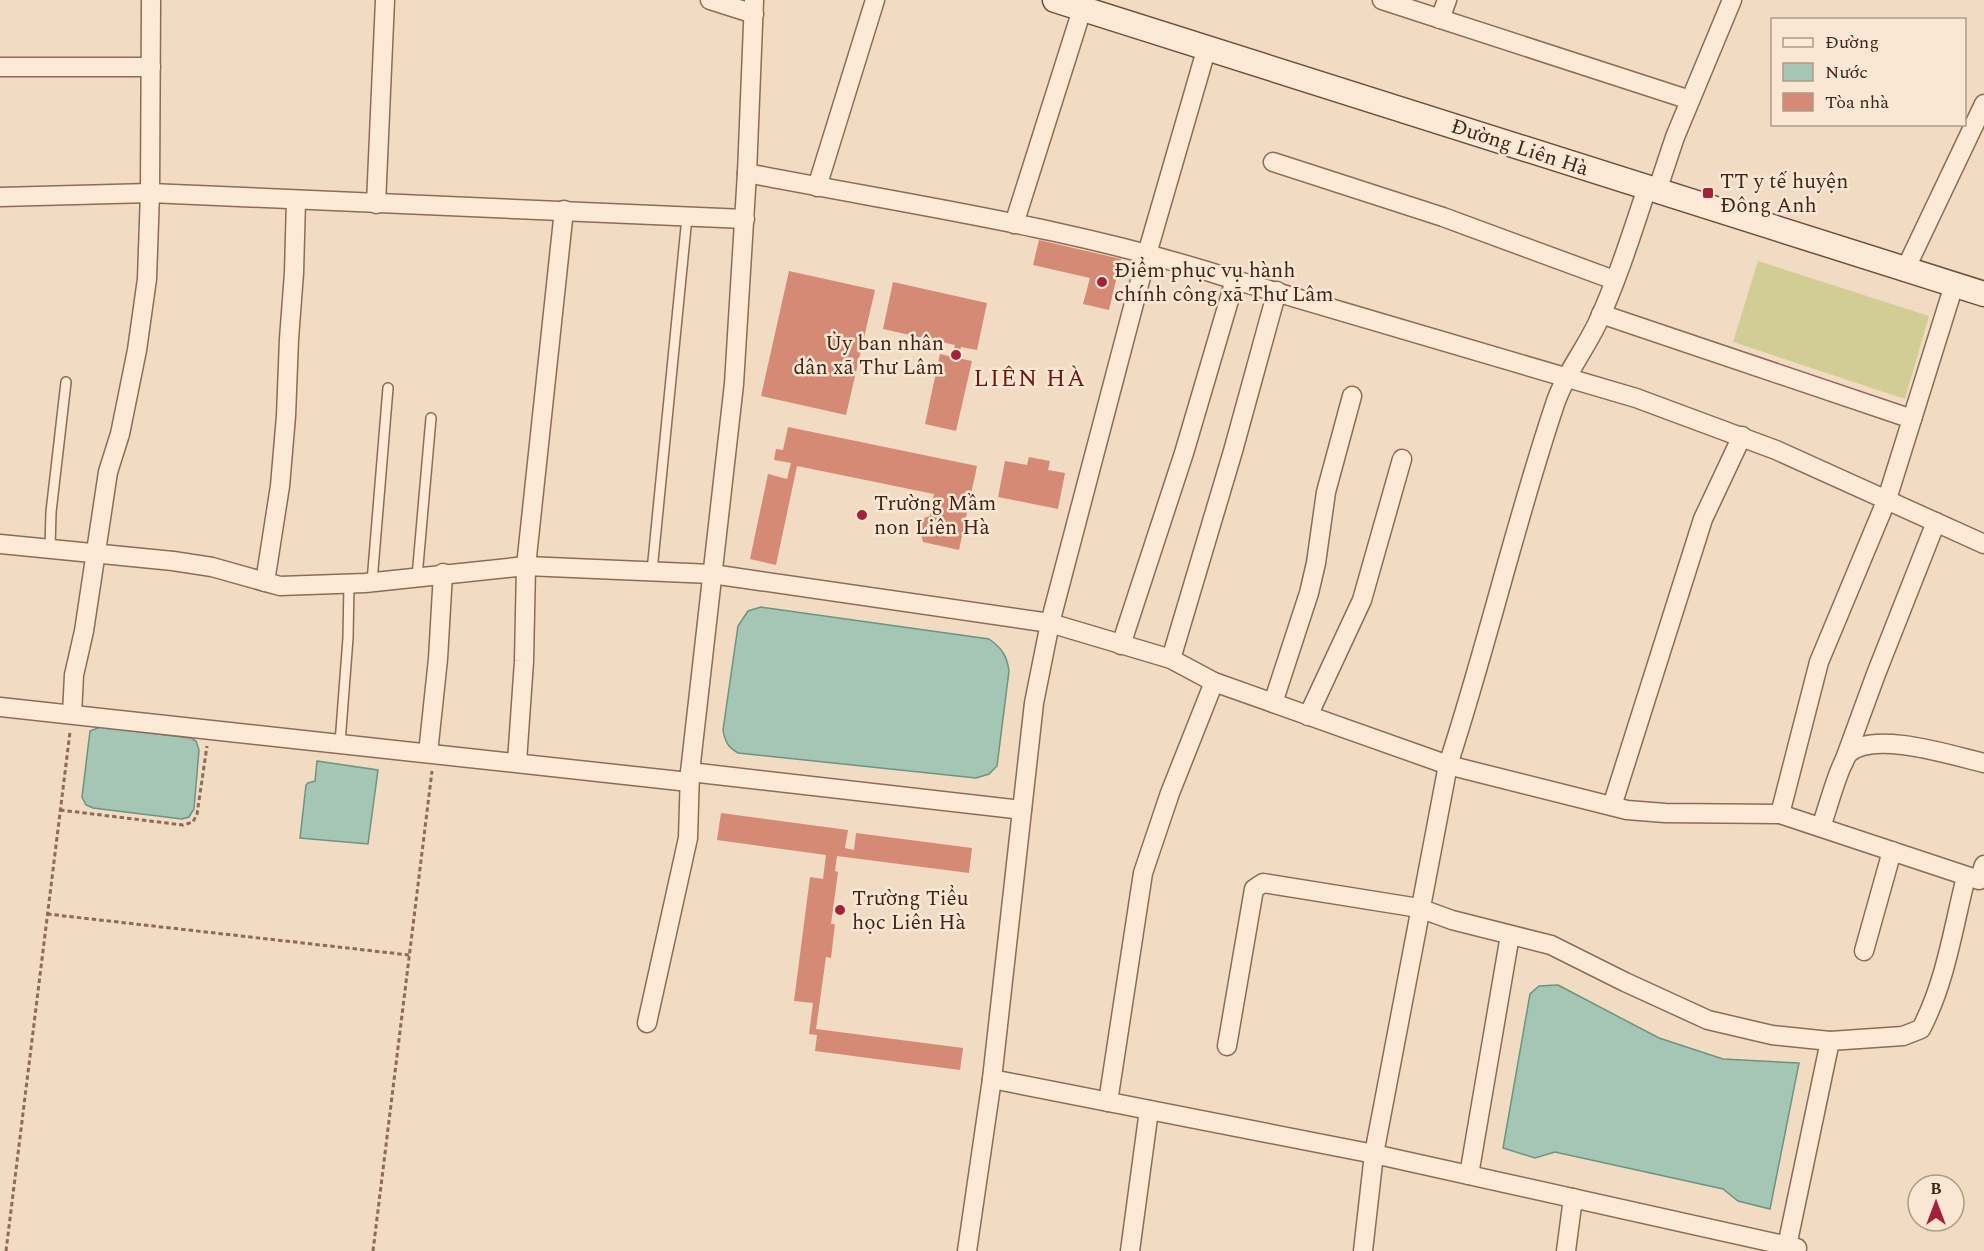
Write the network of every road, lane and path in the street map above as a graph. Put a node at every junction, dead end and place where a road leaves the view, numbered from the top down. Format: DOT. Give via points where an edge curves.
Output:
graph roads {
  1 [pos="151,0"];
  2 [pos="385,0"];
  3 [pos="710,0"];
  4 [pos="875,0"];
  5 [pos="1055,0"];
  6 [pos="1382,0"];
  7 [pos="1448,0"];
  8 [pos="1732,0"];
  9 [pos="1084,4"];
  10 [pos="754,7"];
  11 [pos="1440,19"];
  12 [pos="1208,47"];
  13 [pos="0,67"];
  14 [pos="151,67"];
  15 [pos="1690,100"];
  16 [pos="1984,104"];
  17 [pos="1273,162"];
  18 [pos="747,173"];
  19 [pos="817,187"];
  20 [pos="1652,189"];
  21 [pos="150,194"];
  22 [pos="0,197"];
  23 [pos="296,200"];
  24 [pos="376,204"];
  25 [pos="564,210"];
  26 [pos="687,217"];
  27 [pos="745,219"];
  28 [pos="1014,224"];
  29 [pos="1147,254"];
  30 [pos="1905,270"];
  31 [pos="1235,280"];
  32 [pos="1614,280"];
  33 [pos="1954,285"];
  34 [pos="1276,291"];
  35 [pos="1984,294"];
  36 [pos="1600,314"];
  37 [pos="1568,379"];
  38 [pos="66,382"];
  39 [pos="388,388"];
  40 [pos="1352,396"];
  41 [pos="431,418"];
  42 [pos="1912,419"];
  43 [pos="1742,436"];
  44 [pos="1402,459"];
  45 [pos="1887,499"];
  46 [pos="1936,522"];
  47 [pos="0,544"];
  48 [pos="1984,544"];
  49 [pos="50,549"];
  50 [pos="95,552"];
  51 [pos="526,566"];
  52 [pos="652,571"];
  53 [pos="443,573"];
  54 [pos="712,574"];
  55 [pos="417,577"];
  56 [pos="265,582"];
  57 [pos="372,582"];
  58 [pos="350,584"];
  59 [pos="1050,623"];
  60 [pos="1121,645"];
  61 [pos="1171,660"];
  62 [pos="1214,682"];
  63 [pos="1273,703"];
  64 [pos="0,707"];
  65 [pos="72,714"];
  66 [pos="1308,716"];
  67 [pos="209,729"];
  68 [pos="340,744"];
  69 [pos="431,754"];
  70 [pos="517,762"];
  71 [pos="1984,763"];
  72 [pos="1843,764"];
  73 [pos="1448,765"];
  74 [pos="690,777"];
  75 [pos="1612,806"];
  76 [pos="60,810"];
  77 [pos="1022,810"];
  78 [pos="1780,814"];
  79 [pos="1821,826"];
  80 [pos="1892,851"];
  81 [pos="1984,865"];
  82 [pos="1966,877"];
  83 [pos="1419,908"];
  84 [pos="47,914"];
  85 [pos="1510,935"];
  86 [pos="1864,951"];
  87 [pos="409,956"];
  88 [pos="646,1023"];
  89 [pos="1830,1041"];
  90 [pos="1227,1046"];
  91 [pos="992,1079"];
  92 [pos="1108,1102"];
  93 [pos="1149,1110"];
  94 [pos="1374,1154"];
  95 [pos="1469,1175"];
  96 [pos="1573,1198"];
  97 [pos="1133,1250"];
  98 [pos="6,1251"];
  99 [pos="373,1251"];
  100 [pos="968,1251"];
  101 [pos="1363,1251"];
  102 [pos="1566,1251"];
  1 -- 14 [label="street"];
  2 -- 24 [label="street"];
  3 -- 10 [label="street"];
  4 -- 19 [label="street"];
  5 -- 9 [label="main road, Đường Liên Hà"];
  6 -- 11 [label="street"];
  7 -- 11 [label="street"];
  8 -- 15 [label="street"];
  9 -- 12 [label="main road, Đường Liên Hà"];
  9 -- 28 [label="street"];
  10 -- 18 [label="street"];
  11 -- 15 [label="street"];
  12 -- 20 [label="main road, Đường Liên Hà"];
  12 -- 29 [label="street"];
  13 -- 14 [label="street"];
  14 -- 21 [label="street"];
  15 -- 20 [label="street"];
  16 -- 30 [label="street"];
  17 -- 32 [label="street" via="1443,217"];
  18 -- 19 [label="street"];
  18 -- 27 [label="street"];
  19 -- 28 [label="street"];
  20 -- 30 [label="main road, Đường Liên Hà"];
  20 -- 32 [label="street"];
  21 -- 22 [label="street"];
  21 -- 23 [label="street"];
  21 -- 50 [label="street" via="147,279 138,350 108,472"];
  23 -- 24 [label="street"];
  23 -- 56 [label="street" via="285,428"];
  24 -- 25 [label="street"];
  25 -- 26 [label="street"];
  25 -- 51 [label="street"];
  26 -- 27 [label="street"];
  26 -- 52 [label="lane"];
  27 -- 54 [label="street" via="734,384"];
  28 -- 29 [label="street"];
  29 -- 31 [label="street"];
  29 -- 59 [label="street"];
  30 -- 33 [label="main road, Đường Liên Hà"];
  31 -- 34 [label="street"];
  31 -- 60 [label="street"];
  32 -- 36 [label="street"];
  33 -- 35 [label="main road, Đường Liên Hà"];
  33 -- 42 [label="street"];
  34 -- 37 [label="street"];
  34 -- 61 [label="street"];
  36 -- 37 [label="street"];
  36 -- 42 [label="street"];
  37 -- 43 [label="street" via="1636,398"];
  37 -- 73 [label="street" via="1556,401"];
  38 -- 49 [label="lane"];
  39 -- 57 [label="lane"];
  40 -- 63 [label="street" via="1326,492 1309,593"];
  41 -- 55 [label="lane"];
  42 -- 45 [label="street"];
  43 -- 45 [label="street"];
  43 -- 75 [label="street" via="1703,519"];
  44 -- 66 [label="street" via="1362,600"];
  45 -- 46 [label="street"];
  45 -- 78 [label="street" via="1819,662"];
  46 -- 48 [label="street"];
  46 -- 72 [label="street"];
  47 -- 49 [label="street"];
  49 -- 50 [label="street"];
  50 -- 56 [label="street" via="212,567"];
  50 -- 65 [label="street" via="74,675"];
  51 -- 52 [label="street"];
  51 -- 53 [label="street"];
  51 -- 70 [label="street"];
  52 -- 54 [label="street"];
  53 -- 55 [label="street"];
  53 -- 69 [label="street"];
  54 -- 59 [label="street"];
  54 -- 74 [label="street"];
  55 -- 57 [label="street"];
  56 -- 58 [label="street" via="280,586"];
  57 -- 58 [label="street"];
  58 -- 68 [label="lane"];
  59 -- 60 [label="street"];
  59 -- 77 [label="street" via="1034,703"];
  60 -- 61 [label="street"];
  61 -- 62 [label="street"];
  62 -- 63 [label="street"];
  62 -- 92 [label="street" via="1143,873"];
  63 -- 66 [label="street"];
  64 -- 65 [label="street"];
  65 -- 67 [label="street"];
  65 -- 76 [label="path"];
  66 -- 73 [label="street"];
  67 -- 68 [label="street"];
  67 -- 76 [label="path" via="193,822 183,825"];
  68 -- 69 [label="street"];
  69 -- 70 [label="street"];
  69 -- 87 [label="path"];
  70 -- 74 [label="street"];
  71 -- 72 [label="street" via="1889,743 1860,747"];
  72 -- 79 [label="street"];
  73 -- 75 [label="street"];
  73 -- 83 [label="street"];
  74 -- 77 [label="street"];
  74 -- 88 [label="street" via="688,838"];
  75 -- 78 [label="street" via="1665,813"];
  76 -- 84 [label="path"];
  77 -- 91 [label="street"];
  78 -- 79 [label="street"];
  79 -- 80 [label="street"];
  80 -- 82 [label="street"];
  80 -- 86 [label="street"];
  81 -- 82 [label="street" via="1979,880"];
  82 -- 89 [label="street" via="1946,961 1921,1029 1903,1036"];
  83 -- 85 [label="street"];
  83 -- 90 [label="street" via="1258,885 1254,889"];
  83 -- 94 [label="street"];
  84 -- 87 [label="path"];
  84 -- 98 [label="path"];
  85 -- 89 [label="street" via="1551,945 1708,1020 1772,1035"];
  85 -- 95 [label="street"];
  87 -- 99 [label="path"];
  89 -- 96 [label="street" via="1792,1247"];
  91 -- 92 [label="street"];
  91 -- 100 [label="street"];
  92 -- 93 [label="street"];
  93 -- 94 [label="street"];
  93 -- 97 [label="street"];
  94 -- 95 [label="street"];
  94 -- 101 [label="street"];
  95 -- 96 [label="street"];
  96 -- 102 [label="street"];
}
